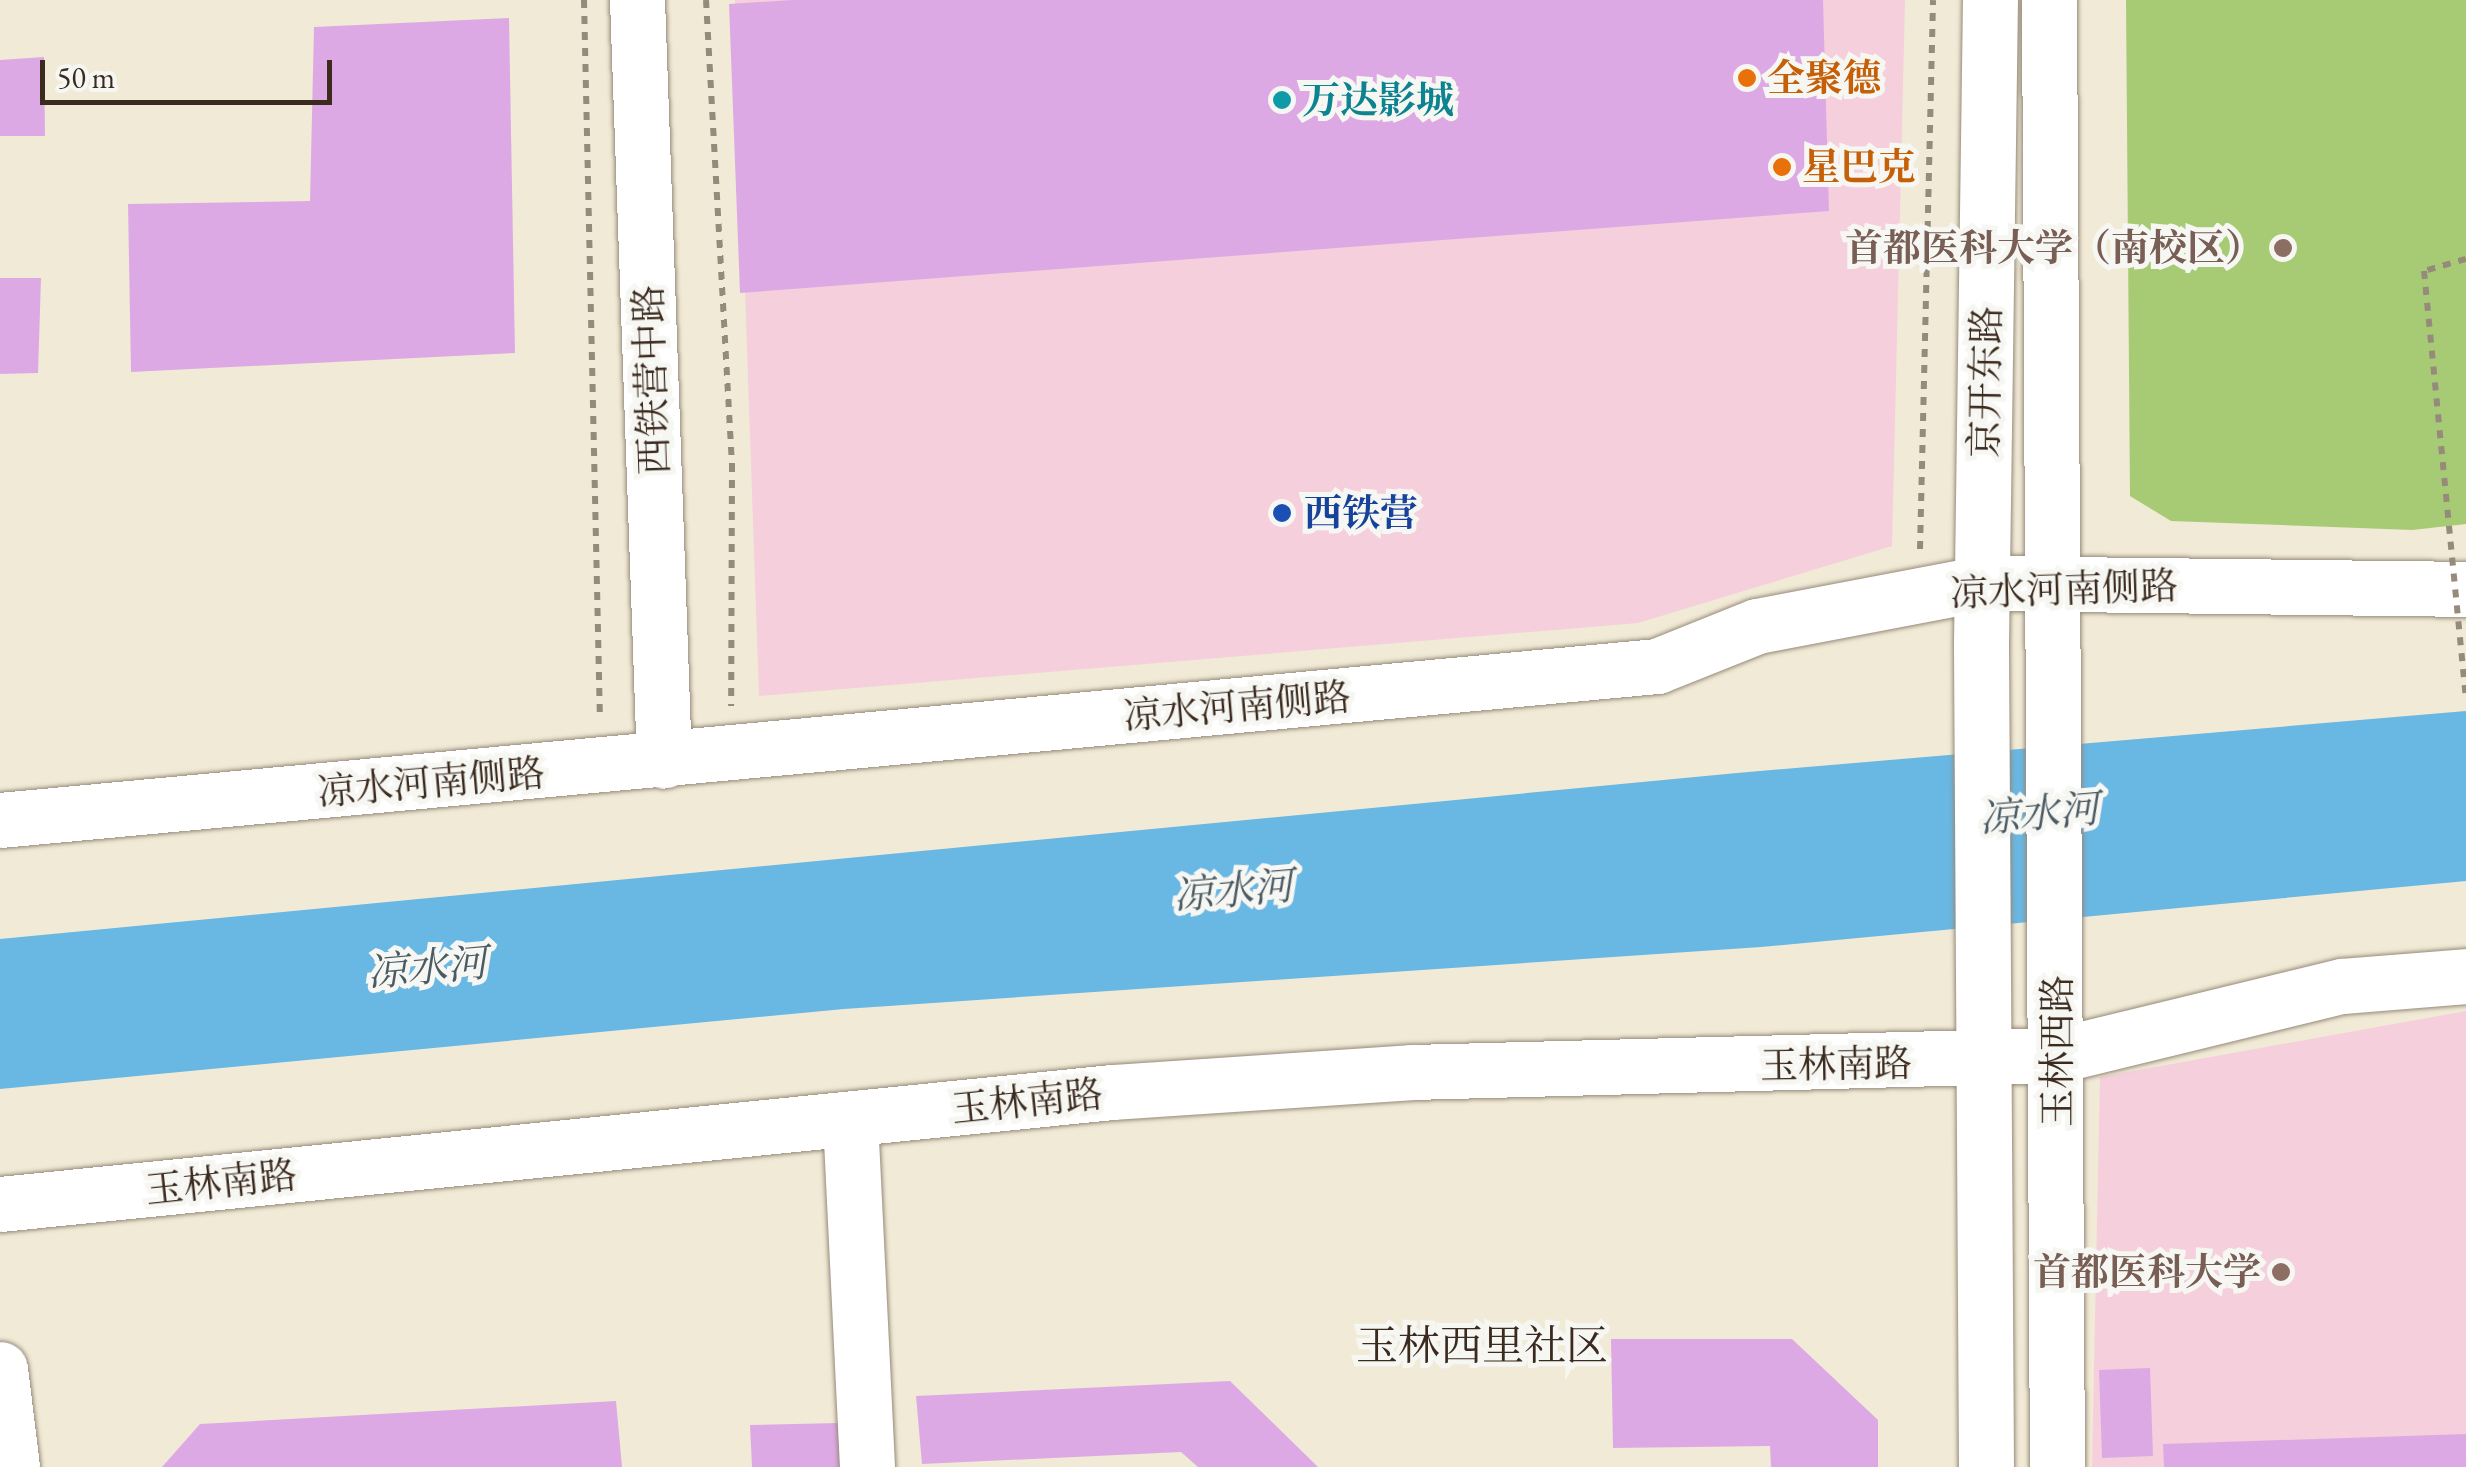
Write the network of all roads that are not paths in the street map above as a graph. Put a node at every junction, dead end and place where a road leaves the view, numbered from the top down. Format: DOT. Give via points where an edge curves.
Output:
graph roads {
  1 [pos="637,0"];
  2 [pos="1990,0"];
  3 [pos="2049,0"];
  4 [pos="2452,576"];
  5 [pos="1982,583"];
  6 [pos="2055,609"];
  7 [pos="1981,643"];
  8 [pos="664,761"];
  9 [pos="0,820"];
  10 [pos="2466,976"];
  11 [pos="2058,1055"];
  12 [pos="1983,1061"];
  13 [pos="850,1118"];
  14 [pos="0,1204"];
  15 [pos="0,1369"];
  16 [pos="12,1467"];
  17 [pos="867,1467"];
  18 [pos="1986,1467"];
  19 [pos="2058,1467"];
  1 -- 8 [label="street, 西铁营中路"];
  2 -- 5 [label="street, 京开东路"];
  3 -- 6 [label="street, 京开东路"];
  4 -- 6 [label="street, 凉水河南侧路"];
  5 -- 6 [label="street, 凉水河南侧路"];
  5 -- 7 [label="street, 京开东路"];
  5 -- 8 [label="street, 凉水河南侧路" via="1757,626 1656,666"];
  6 -- 11 [label="street, 玉林西路"];
  7 -- 12 [label="street, 玉林西路"];
  8 -- 9 [label="street, 凉水河南侧路"];
  10 -- 11 [label="street, 玉林南路" via="2342,986"];
  11 -- 12 [label="street, 玉林南路"];
  11 -- 19 [label="street, 玉林西路"];
  12 -- 13 [label="street, 玉林南路" via="1412,1072"];
  12 -- 18 [label="street, 玉林西路"];
  13 -- 14 [label="street, 玉林南路"];
  13 -- 17 [label="street"];
  15 -- 16 [label="street"];
}
